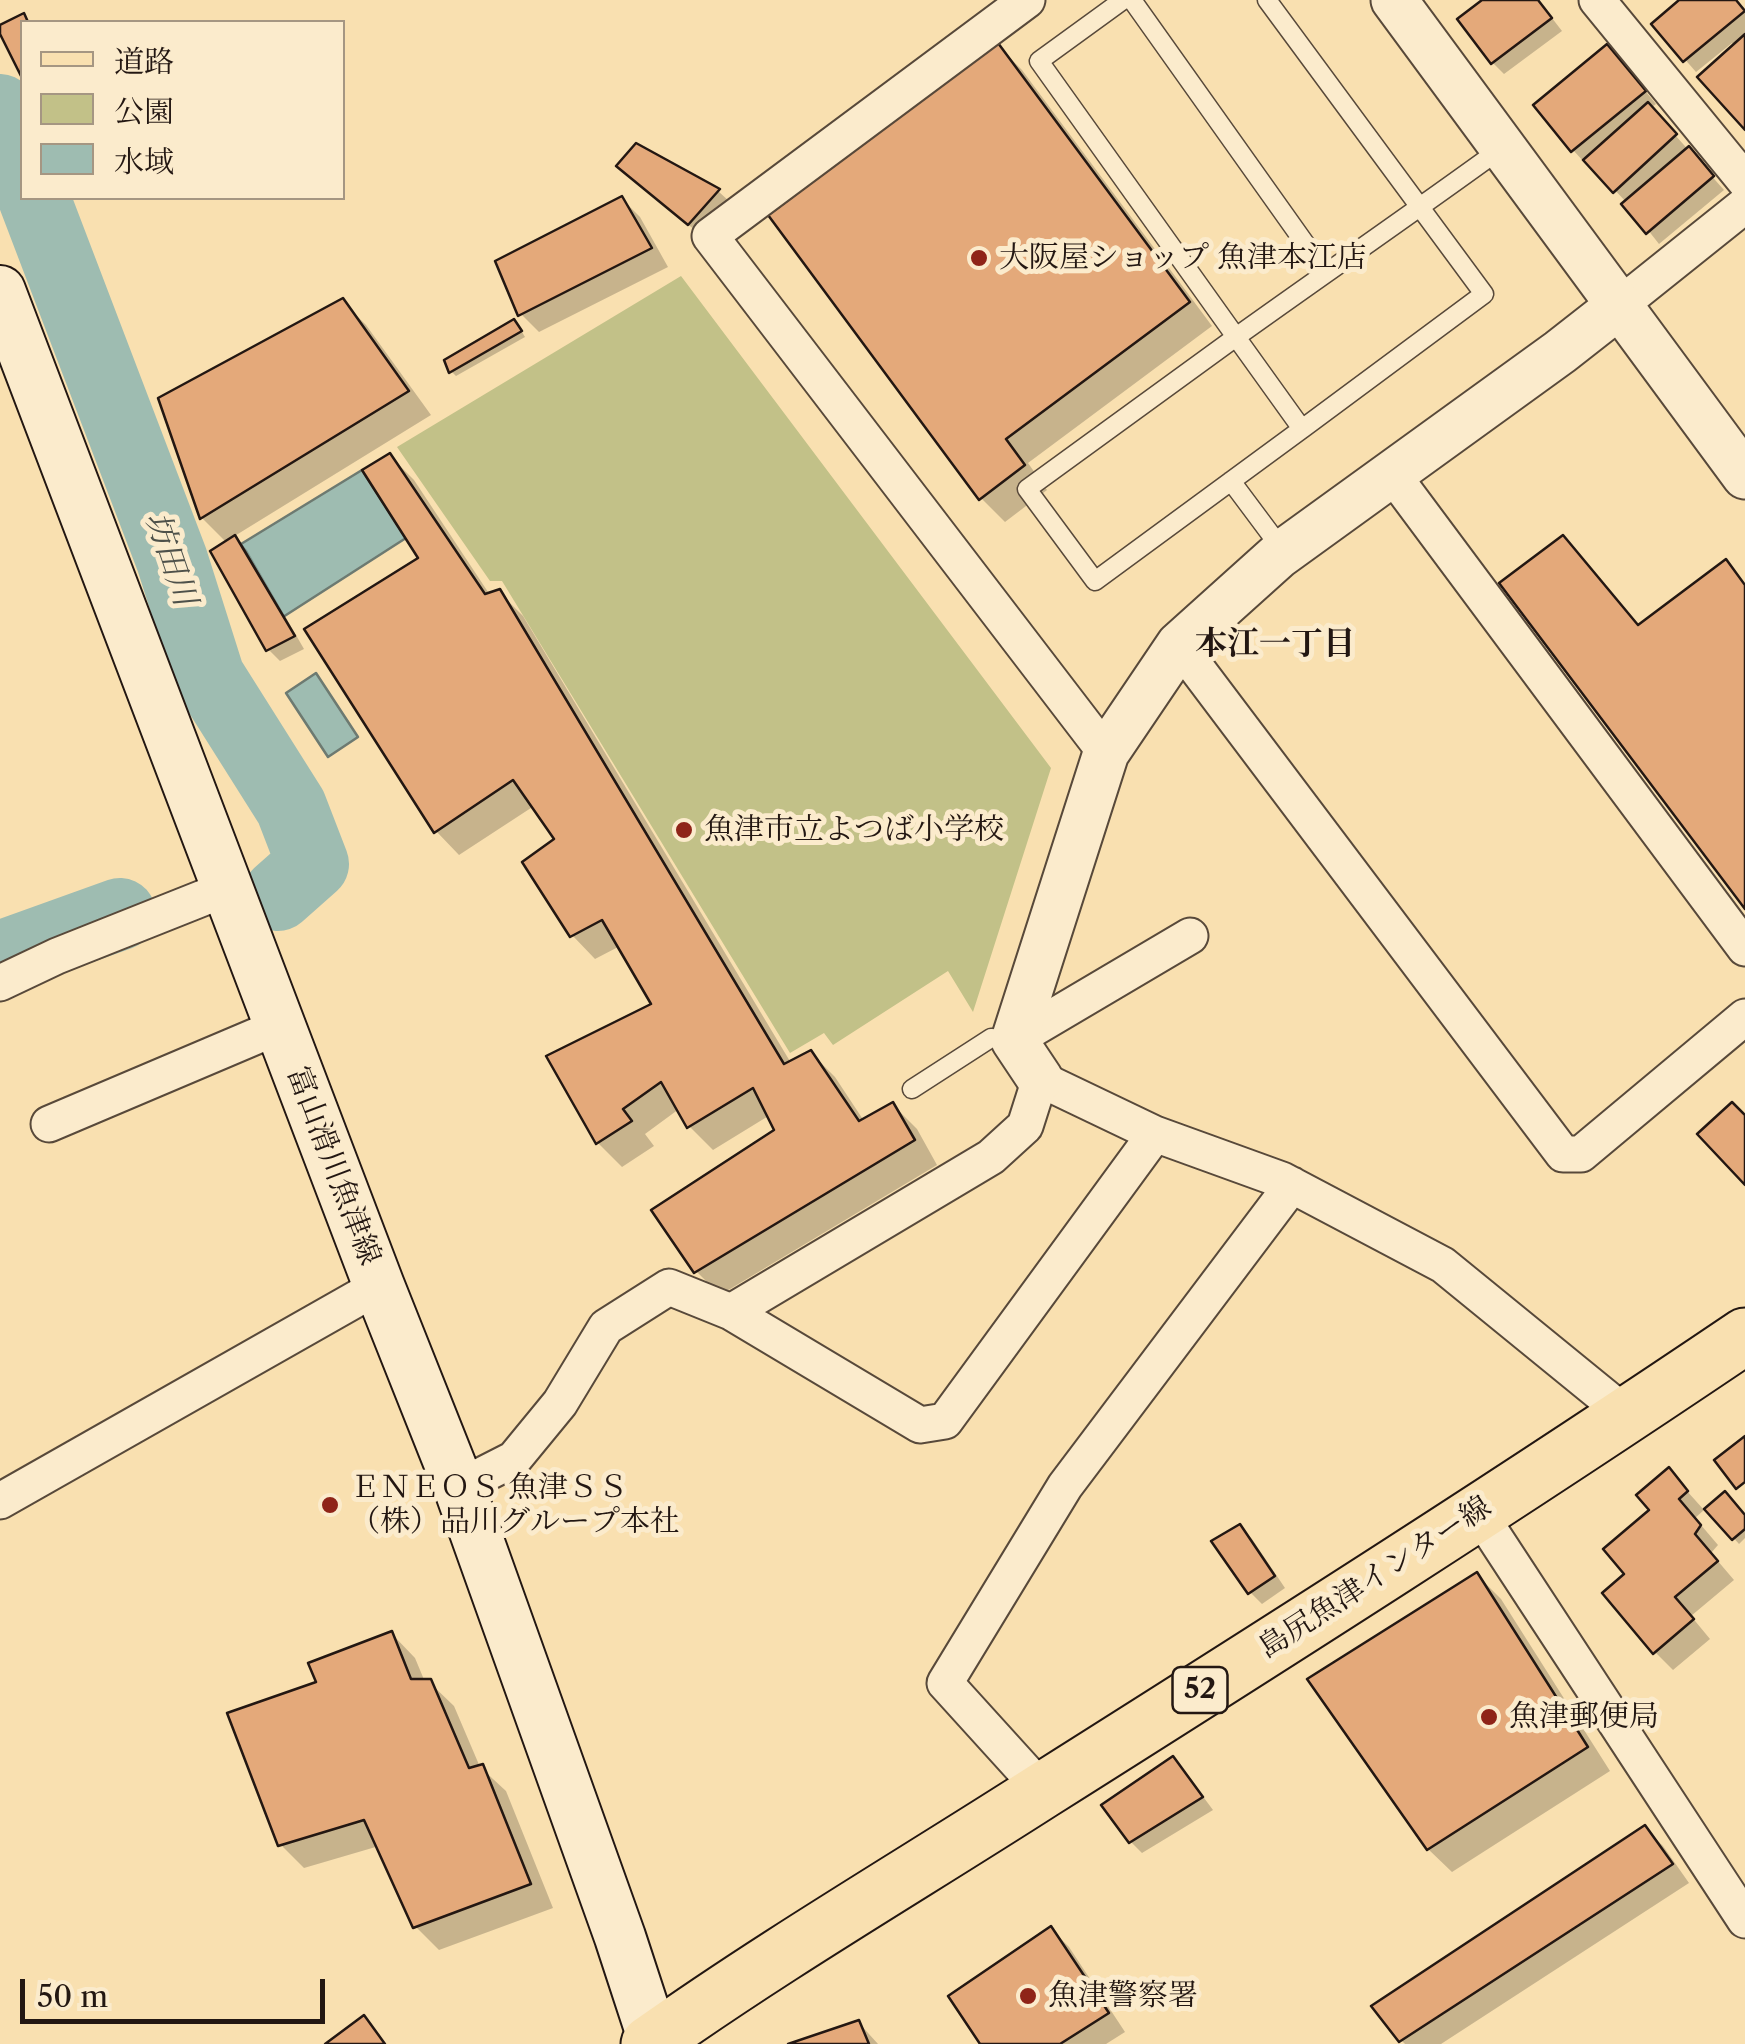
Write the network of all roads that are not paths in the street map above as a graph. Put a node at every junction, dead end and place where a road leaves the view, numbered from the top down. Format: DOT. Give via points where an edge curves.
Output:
graph roads {
  1 [pos="1027,0"];
  2 [pos="1123,0"];
  3 [pos="1132,0"];
  4 [pos="1267,0"];
  5 [pos="1394,0"];
  6 [pos="1597,0"];
  7 [pos="1503,148"];
  8 [pos="1745,182"];
  9 [pos="1745,204"];
  10 [pos="1421,206"];
  11 [pos="1326,273"];
  12 [pos="0,291"];
  13 [pos="1620,305"];
  14 [pos="1236,337"];
  15 [pos="11,357"];
  16 [pos="1302,430"];
  17 [pos="1392,474"];
  18 [pos="1745,476"];
  19 [pos="1231,481"];
  20 [pos="1284,552"];
  21 [pos="1179,645"];
  22 [pos="1106,753"];
  23 [pos="228,888"];
  24 [pos="1190,936"];
  25 [pos="1745,948"];
  26 [pos="0,983"];
  27 [pos="1745,1017"];
  28 [pos="280,1026"];
  29 [pos="1014,1040"];
  30 [pos="1040,1079"];
  31 [pos="912,1088"];
  32 [pos="49,1124"];
  33 [pos="1155,1134"];
  34 [pos="1292,1185"];
  35 [pos="379,1286"];
  36 [pos="731,1312"];
  37 [pos="1745,1336"];
  38 [pos="1627,1416"];
  39 [pos="459,1487"];
  40 [pos="0,1501"];
  41 [pos="1478,1512"];
  42 [pos="1044,1791"];
  43 [pos="1745,1920"];
  44 [pos="653,2043"];
  1 -- 22 [label="street" via="710,236"];
  2 -- 14 [label="lane" via="1040,61"];
  3 -- 11 [label="lane"];
  4 -- 10 [label="lane"];
  5 -- 7 [label="street"];
  6 -- 8 [label="street"];
  7 -- 10 [label="lane"];
  7 -- 13 [label="street"];
  9 -- 13 [label="street"];
  10 -- 11 [label="lane"];
  10 -- 16 [label="lane" via="1484,294"];
  11 -- 14 [label="lane"];
  12 -- 15 [label="main road, 富山滑川魚津線"];
  13 -- 17 [label="street"];
  13 -- 18 [label="street"];
  14 -- 16 [label="lane"];
  14 -- 19 [label="lane" via="1027,488 1095,582"];
  15 -- 23 [label="main road, 富山滑川魚津線"];
  16 -- 19 [label="lane"];
  17 -- 20 [label="street"];
  17 -- 25 [label="street"];
  19 -- 20 [label="lane"];
  20 -- 21 [label="street"];
  21 -- 22 [label="street"];
  21 -- 27 [label="street" via="1563,1154 1581,1154"];
  22 -- 29 [label="street"];
  23 -- 26 [label="street"];
  23 -- 28 [label="main road, 富山滑川魚津線"];
  24 -- 29 [label="street"];
  28 -- 32 [label="street"];
  28 -- 35 [label="main road, 富山滑川魚津線"];
  29 -- 30 [label="street"];
  29 -- 31 [label="lane" via="992,1038"];
  30 -- 33 [label="street"];
  30 -- 36 [label="street" via="1025,1126 991,1157"];
  33 -- 34 [label="street"];
  33 -- 36 [label="street" via="945,1422 920,1425"];
  34 -- 38 [label="street" via="1442,1265"];
  34 -- 42 [label="street" via="1065,1486 946,1682"];
  35 -- 39 [label="main road, 富山滑川魚津線"];
  35 -- 40 [label="street"];
  36 -- 39 [label="street" via="669,1287 606,1327 560,1403 514,1459"];
  37 -- 38 [label="main road, 島尻魚津インター線 / 52"];
  38 -- 41 [label="main road, 島尻魚津インター線 / 52"];
  39 -- 44 [label="main road, 富山滑川魚津線"];
  41 -- 42 [label="main road, 島尻魚津インター線 / 52"];
  41 -- 43 [label="street"];
  42 -- 44 [label="main road, 島尻魚津インター線 / 52"];
}
